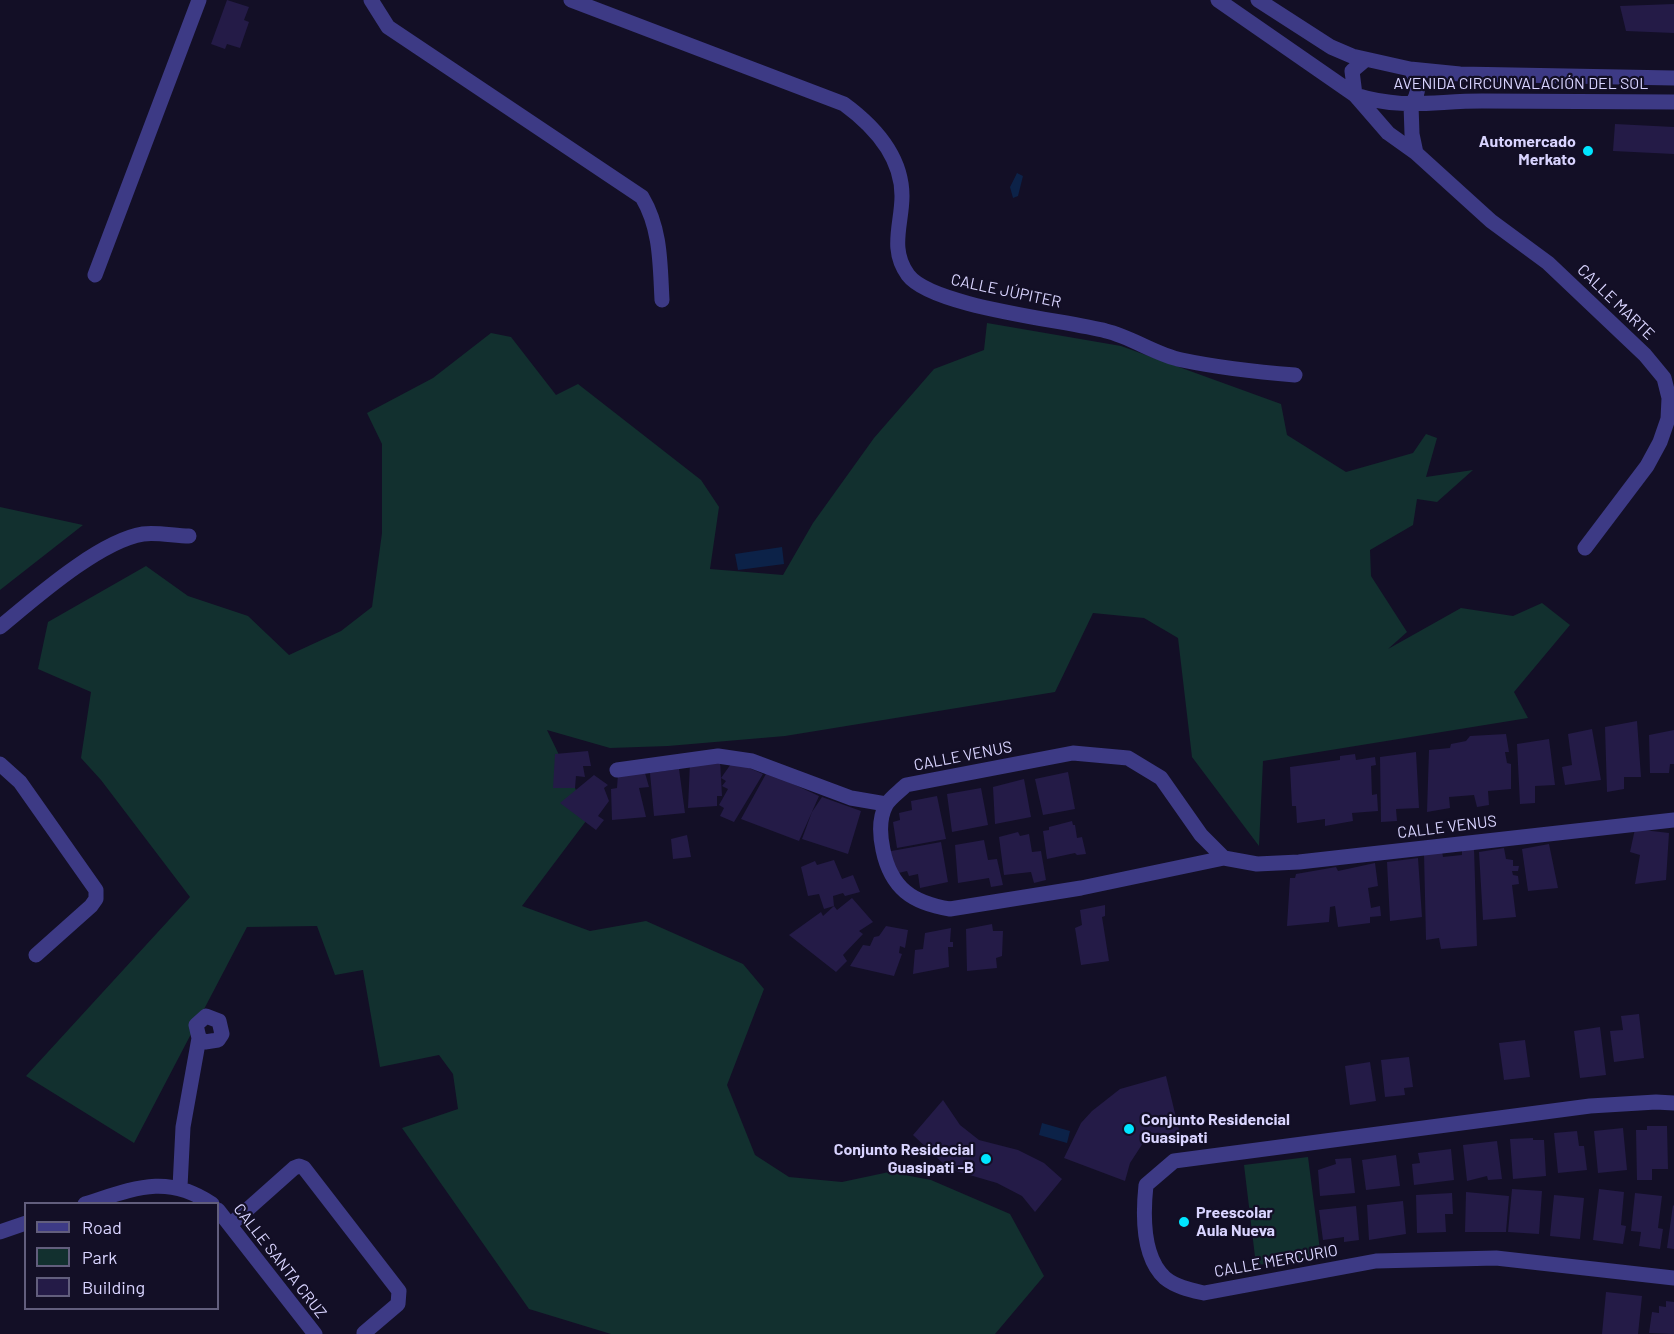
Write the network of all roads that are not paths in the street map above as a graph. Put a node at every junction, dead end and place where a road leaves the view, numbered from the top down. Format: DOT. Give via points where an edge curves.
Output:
graph roads {
  1 [pos="199,0"];
  2 [pos="371,0"];
  3 [pos="571,0"];
  4 [pos="1218,0"];
  5 [pos="1258,0"];
  6 [pos="1365,60"];
  7 [pos="1410,69"];
  8 [pos="1674,78"];
  9 [pos="1355,95"];
  10 [pos="1674,102"];
  11 [pos="1411,105"];
  12 [pos="1416,153"];
  13 [pos="95,275"];
  14 [pos="662,300"];
  15 [pos="1295,375"];
  16 [pos="189,536"];
  17 [pos="1584,548"];
  18 [pos="0,627"];
  19 [pos="0,764"];
  20 [pos="617,770"];
  21 [pos="886,804"];
  22 [pos="1674,820"];
  23 [pos="1224,858"];
  24 [pos="36,955"];
  25 [pos="199,1038"];
  26 [pos="1674,1103"];
  27 [pos="180,1187"];
  28 [pos="88,1202"];
  29 [pos="210,1202"];
  30 [pos="219,1211"];
  31 [pos="24,1224"];
  32 [pos="230,1224"];
  33 [pos="0,1232"];
  34 [pos="1674,1278"];
  35 [pos="364,1333"];
  36 [pos="315,1334"];
  1 -- 13 [label="street"];
  2 -- 14 [label="street" via="388,27 642,197 657,232"];
  3 -- 15 [label="street, CALLE JÚPITER" via="844,104 867,121 880,135 898,172 902,195 896,242 908,275 922,288 956,300 1109,332 1179,360 1246,372"];
  4 -- 9 [label="street, AVENIDA CIRCUNVALACIÓN DEL SOL"];
  5 -- 6 [label="street, AVENIDA CIRCUNVALACIÓN DEL SOL" via="1331,47"];
  6 -- 7 [label="street, AVENIDA CIRCUNVALACIÓN DEL SOL"];
  6 -- 9 [label="street" via="1352,70"];
  7 -- 8 [label="street, AVENIDA CIRCUNVALACIÓN DEL SOL" via="1460,74"];
  7 -- 11 [label="street" via="1418,88"];
  9 -- 11 [label="street, AVENIDA CIRCUNVALACIÓN DEL SOL"];
  9 -- 12 [label="street, CALLE MARTE" via="1388,133"];
  10 -- 11 [label="street, AVENIDA CIRCUNVALACIÓN DEL SOL" via="1461,101"];
  11 -- 12 [label="street"];
  12 -- 17 [label="street, CALLE MARTE" via="1491,221 1548,263 1646,355 1664,378 1669,398 1668,419 1660,442 1647,466"];
  16 -- 18 [label="street" via="142,534 117,544 45,588"];
  19 -- 24 [label="street" via="20,782 96,890 91,906"];
  20 -- 21 [label="street" via="718,756 752,761 850,798"];
  21 -- 23 [label="street, CALLE VENUS" via="906,785 1073,753 1108,754 1128,758 1161,778 1202,835"];
  21 -- 23 [label="street, CALLE VENUS" via="880,838 889,876 916,899 950,909 1069,890"];
  22 -- 23 [label="street, CALLE VENUS" via="1299,862 1257,864"];
  25 -- 27 [label="street" via="183,1127"];
  26 -- 34 [label="street, CALLE MERCURIO" via="1590,1106 1174,1161 1146,1185 1144,1201 1149,1247 1165,1277 1204,1293 1376,1261 1496,1258"];
  27 -- 28 [label="street, CALLE SANTA CRUZ" via="158,1184"];
  27 -- 29 [label="street, CALLE SANTA CRUZ"];
  30 -- 32 [label="street, CALLE SANTA CRUZ"];
  31 -- 33 [label="street"];
  32 -- 35 [label="street" via="294,1168 304,1168 399,1291 398,1305"];
  32 -- 36 [label="street, CALLE SANTA CRUZ"];
}
